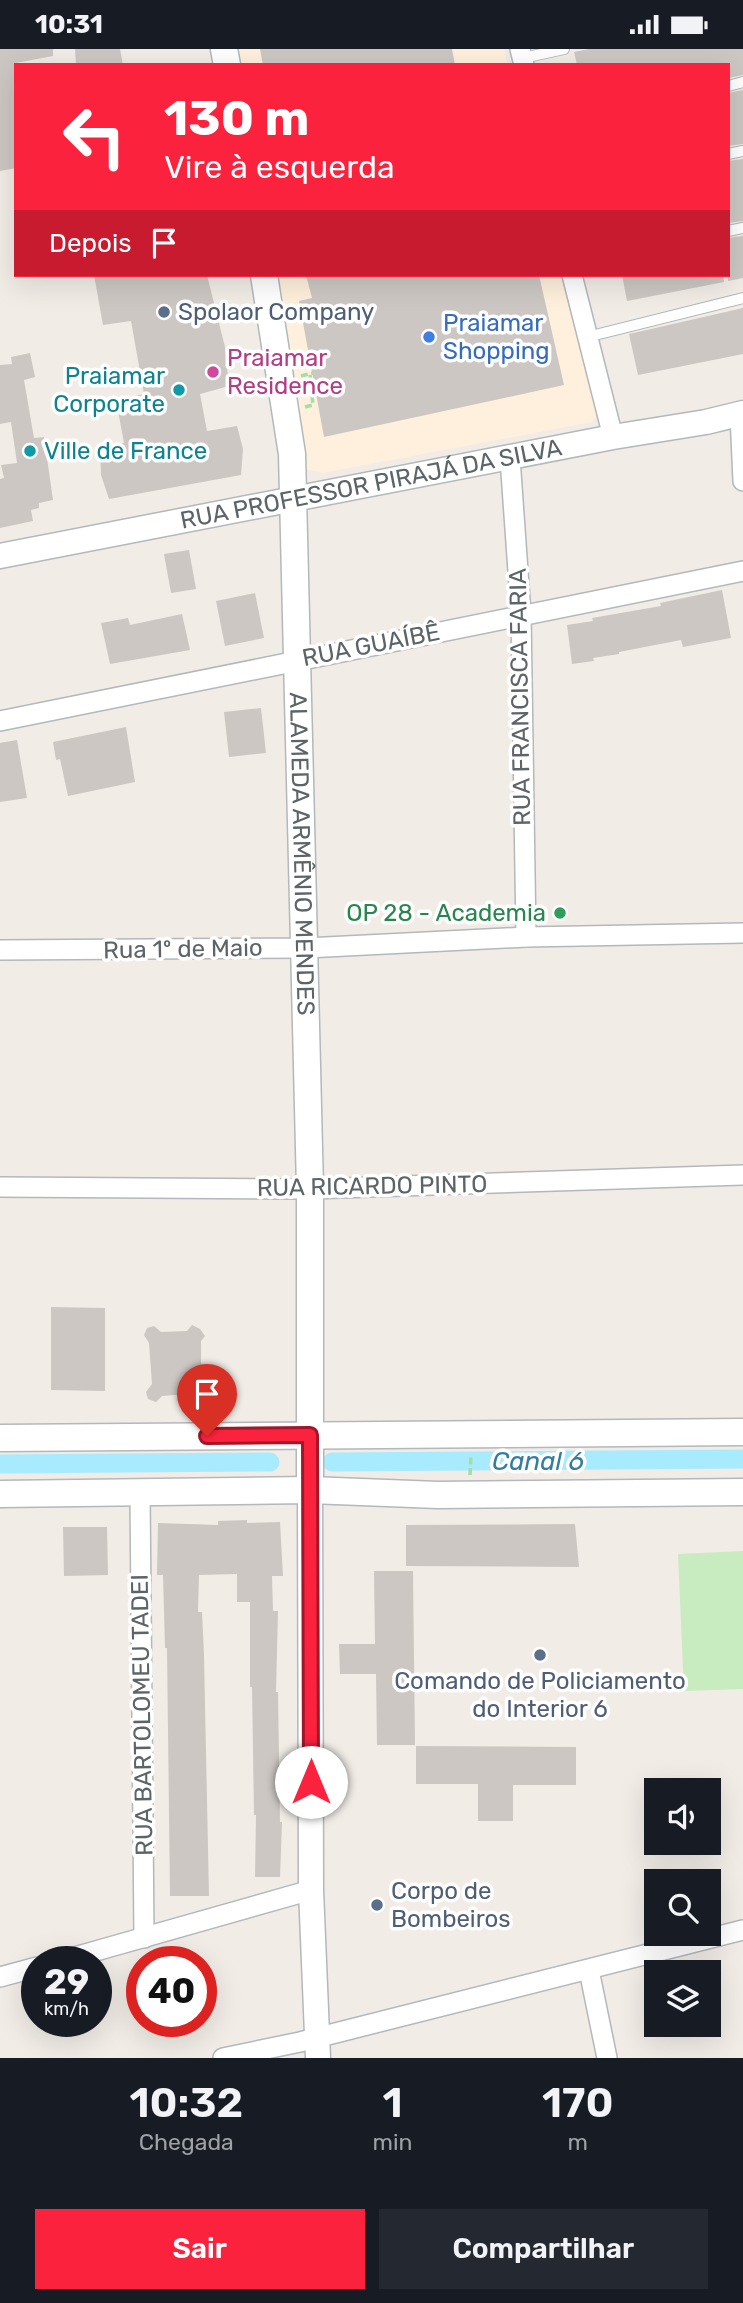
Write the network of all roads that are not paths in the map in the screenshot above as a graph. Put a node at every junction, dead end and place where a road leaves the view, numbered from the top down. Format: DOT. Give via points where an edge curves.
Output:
graph roads {
  1 [pos="564,49"];
  2 [pos="522,57"];
  3 [pos="264,277"];
  4 [pos="572,277"];
  5 [pos="743,299"];
  6 [pos="587,337"];
  7 [pos="741,414"];
  8 [pos="613,437"];
  9 [pos="510,458"];
  10 [pos="743,481"];
  11 [pos="293,500"];
  12 [pos="0,555"];
  13 [pos="743,571"];
  14 [pos="521,614"];
  15 [pos="296,660"];
  16 [pos="0,721"];
  17 [pos="743,933"];
  18 [pos="526,937"];
  19 [pos="306,948"];
  20 [pos="0,950"];
  21 [pos="743,1175"];
  22 [pos="0,1187"];
  23 [pos="310,1189"];
  24 [pos="743,1432"];
  25 [pos="0,1437"];
  26 [pos="310,1465"];
  27 [pos="743,1492"];
  28 [pos="140,1493"];
  29 [pos="0,1494"];
  30 [pos="311,1890"];
  31 [pos="743,1930"];
  32 [pos="144,1938"];
  33 [pos="112,1947"];
  34 [pos="589,1970"];
  35 [pos="21,1971"];
  36 [pos="0,1977"];
  37 [pos="317,2048"];
  38 [pos="223,2058"];
  39 [pos="607,2058"];
  1 -- 2 [label="lane"];
  3 -- 11 [label="main road, ALAMEDA ARMÊNIO MENDES" via="291,443"];
  4 -- 6 [label="street"];
  5 -- 6 [label="lane"];
  6 -- 8 [label="street"];
  7 -- 8 [label="street, RUA PROFESSOR PIRAJÁ DA SILVA"];
  7 -- 10 [label="street"];
  8 -- 9 [label="street, RUA PROFESSOR PIRAJÁ DA SILVA"];
  9 -- 11 [label="street, RUA PROFESSOR PIRAJÁ DA SILVA"];
  9 -- 14 [label="street, RUA FRANCISCA FARIA"];
  11 -- 12 [label="street, RUA PROFESSOR PIRAJÁ DA SILVA"];
  11 -- 15 [label="main road, ALAMEDA ARMÊNIO MENDES"];
  13 -- 14 [label="street, RUA GUAÍBÊ"];
  14 -- 15 [label="street, RUA GUAÍBÊ"];
  14 -- 18 [label="street, RUA FRANCISCA FARIA"];
  15 -- 16 [label="street, RUA GUAÍBÊ"];
  15 -- 19 [label="main road, ALAMEDA ARMÊNIO MENDES"];
  17 -- 18 [label="street, Rua 1º de Maio"];
  18 -- 19 [label="street, Rua 1º de Maio"];
  19 -- 20 [label="street, Rua 1º de Maio"];
  19 -- 23 [label="main road, ALAMEDA ARMÊNIO MENDES"];
  21 -- 23 [label="street, RUA RICARDO PINTO"];
  22 -- 23 [label="street, RUA RICARDO PINTO"];
  23 -- 26 [label="main road, ALAMEDA ARMÊNIO MENDES"];
  24 -- 26 [label="main road"];
  25 -- 26 [label="main road"];
  26 -- 27 [label="main road" via="438,1495"];
  26 -- 28 [label="main road"];
  26 -- 30 [label="street"];
  28 -- 29 [label="main road"];
  28 -- 32 [label="street, RUA BARTOLOMEU TADEI"];
  30 -- 32 [label="street"];
  30 -- 37 [label="street"];
  31 -- 34 [label="street"];
  32 -- 33 [label="street"];
  34 -- 37 [label="street"];
  34 -- 39 [label="street"];
  35 -- 36 [label="street"];
  37 -- 38 [label="street"];
}
